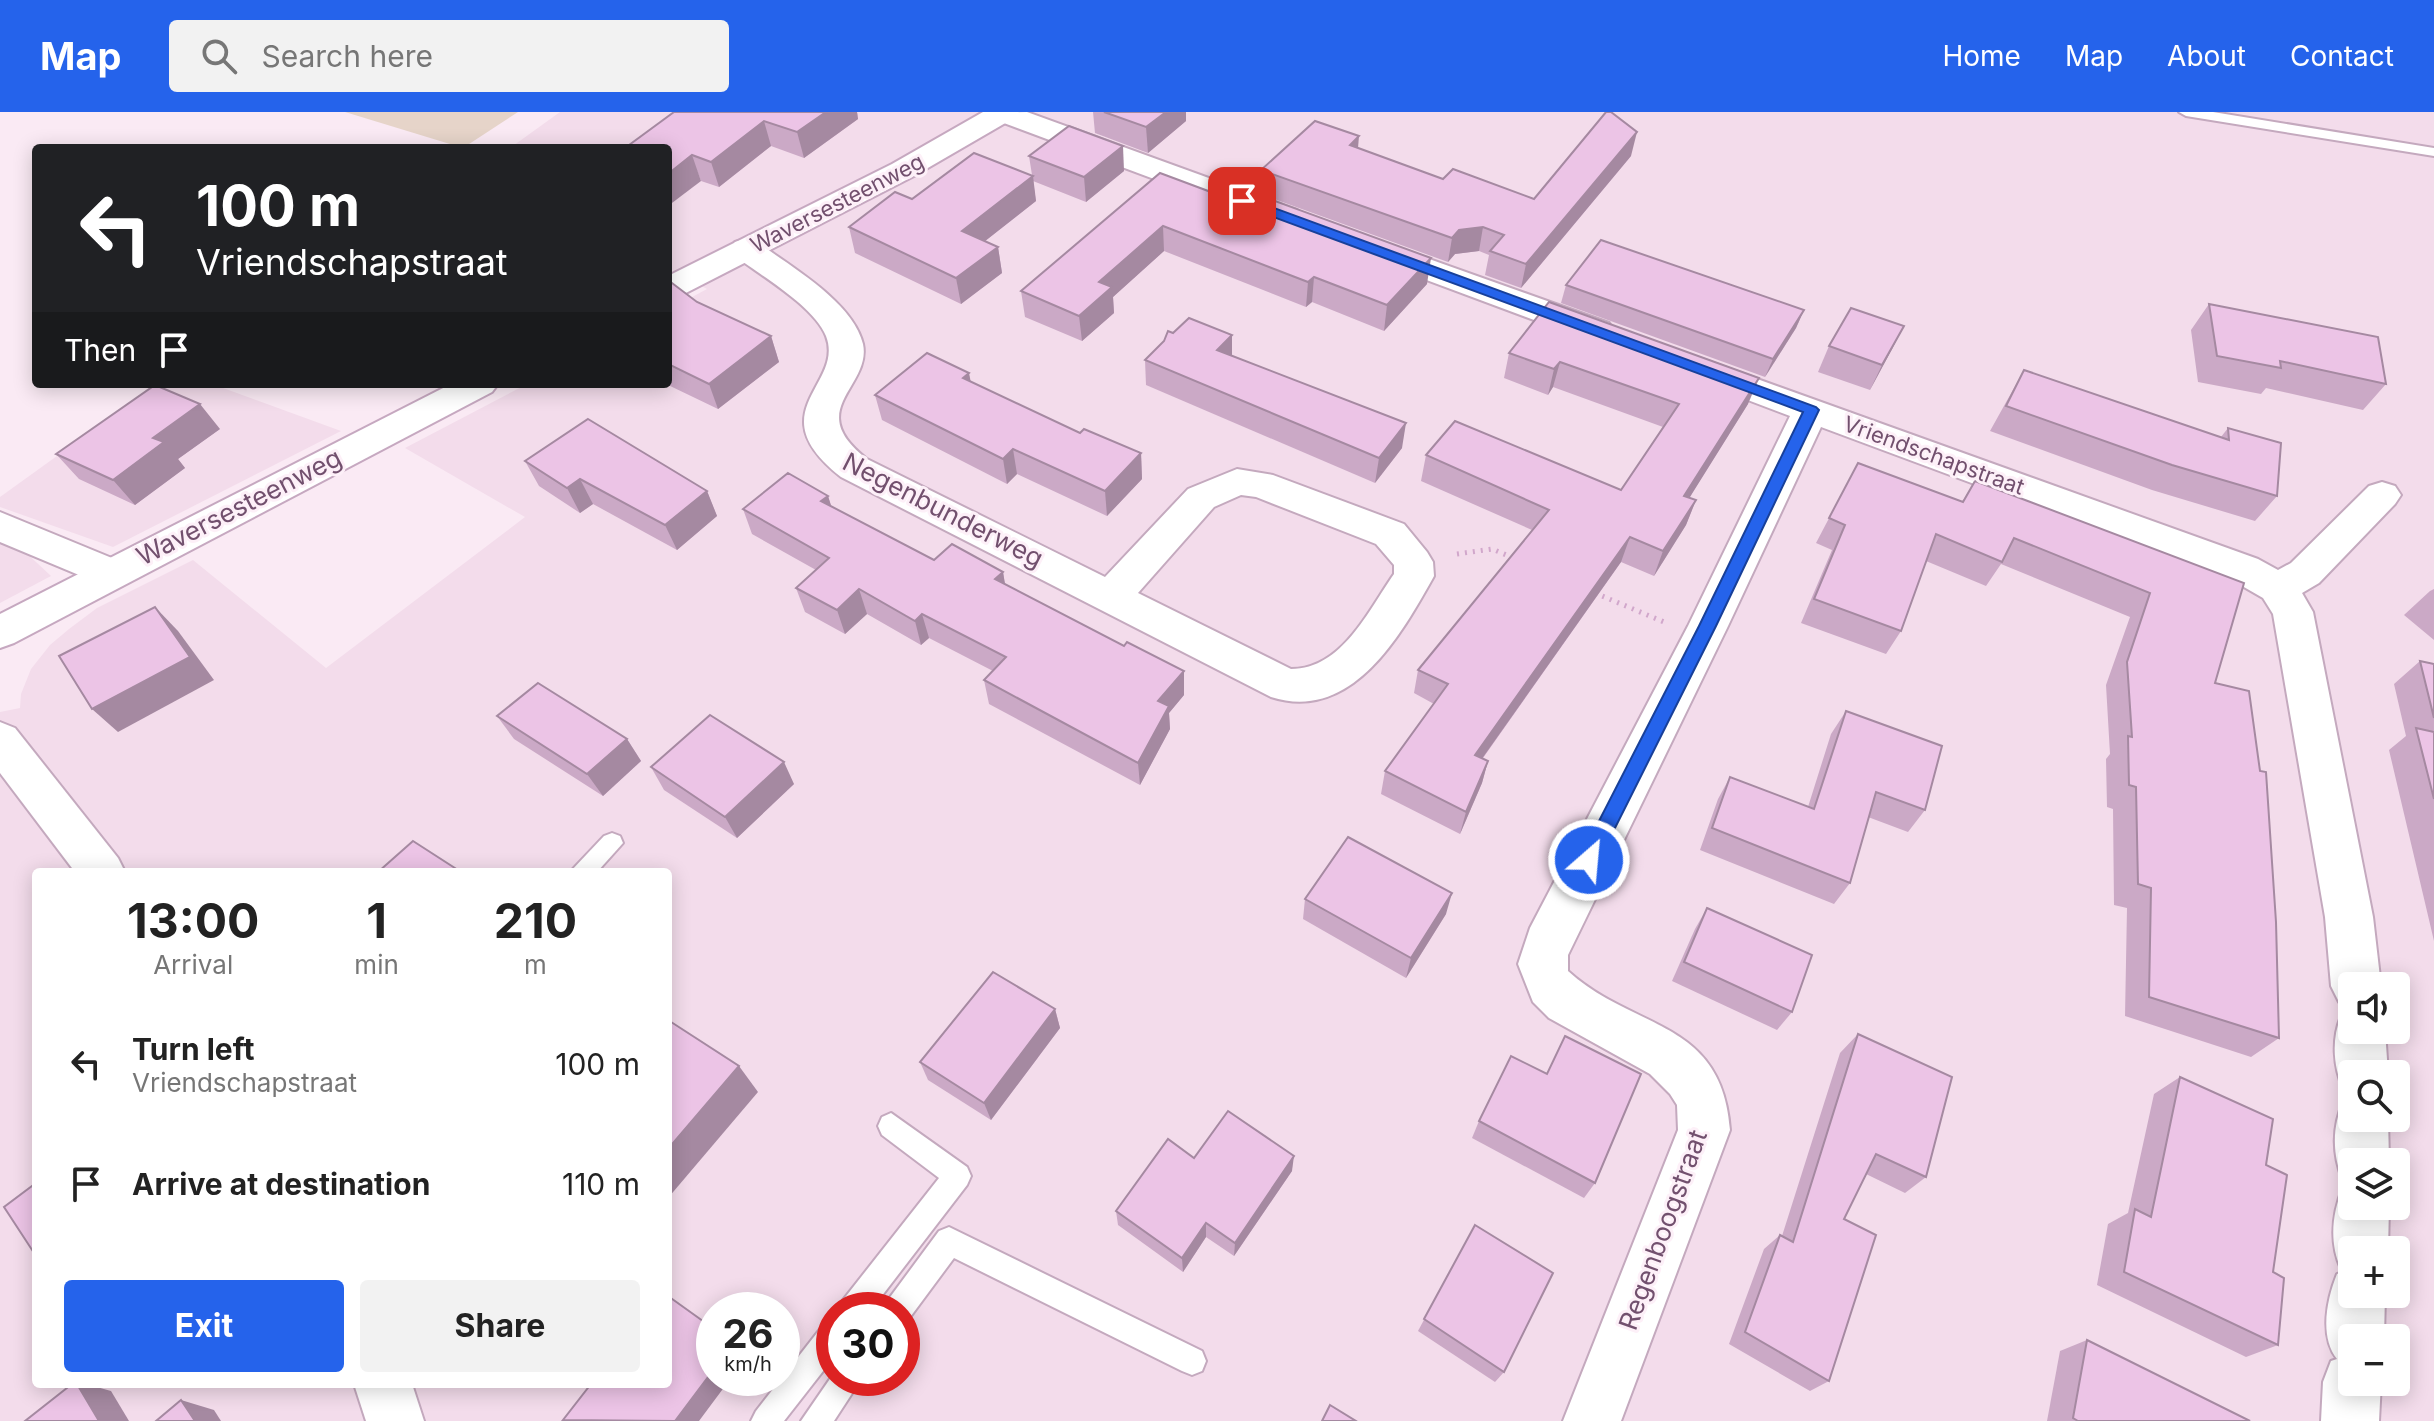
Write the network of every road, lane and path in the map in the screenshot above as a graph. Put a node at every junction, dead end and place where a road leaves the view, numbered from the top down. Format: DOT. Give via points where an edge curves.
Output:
graph roads {
  1 [pos="1003,112"];
  2 [pos="2186,112"];
  3 [pos="2434,152"];
  4 [pos="746,249"];
  5 [pos="672,287"];
  6 [pos="472,388"];
  7 [pos="1811,410"];
  8 [pos="2382,495"];
  9 [pos="0,526"];
  10 [pos="1520,561"];
  11 [pos="1413,562"];
  12 [pos="110,573"];
  13 [pos="2277,588"];
  14 [pos="1590,590"];
  15 [pos="1111,596"];
  16 [pos="0,632"];
  17 [pos="1701,638"];
  18 [pos="0,740"];
  19 [pos="612,843"];
  20 [pos="99,868"];
  21 [pos="586,868"];
  22 [pos="2355,972"];
  23 [pos="891,1126"];
  24 [pos="867,1292"];
  25 [pos="911,1292"];
  26 [pos="816,1357"];
  27 [pos="1192,1361"];
  28 [pos="384,1388"];
  29 [pos="835,1396"];
  30 [pos="2351,1396"];
  31 [pos="395,1421"];
  32 [pos="766,1421"];
  33 [pos="816,1421"];
  34 [pos="1592,1421"];
  35 [pos="2350,1421"];
  1 -- 4 [label="street, Waversesteenweg" via="903,170"];
  1 -- 7 [label="street, Vriendschapstraat"];
  2 -- 3 [label="lane"];
  4 -- 5 [label="street, Waversesteenweg"];
  4 -- 15 [label="street, Negenbunderweg" via="838,324 846,346 843,366 822,424 822,437 833,454"];
  6 -- 12 [label="street, Waversesteenweg"];
  7 -- 13 [label="street, Vriendschapstraat" via="2244,569"];
  7 -- 17 [label="street, Regenboogstraat"];
  8 -- 13 [label="street" via="2305,573"];
  9 -- 12 [label="street"];
  10 -- 11 [label="path" via="1492,549"];
  11 -- 15 [label="street" via="1390,534 1260,484 1237,482 1201,498"];
  11 -- 15 [label="street, Negenbunderweg" via="1414,576 1352,664 1316,684 1286,685"];
  12 -- 16 [label="street, Waversesteenweg"];
  13 -- 22 [label="street" via="2293,612"];
  14 -- 17 [label="path"];
  17 -- 34 [label="street, Regenboogstraat" via="1547,943 1541,965 1550,988 1570,1004 1666,1053 1702,1100 1704,1130"];
  18 -- 20 [label="street"];
  19 -- 21 [label="lane"];
  23 -- 24 [label="lane" via="958,1176"];
  25 -- 27 [label="lane" via="949,1241"];
  26 -- 32 [label="lane"];
  28 -- 31 [label="street"];
  29 -- 33 [label="lane"];
  30 -- 35 [label="street"];
}
